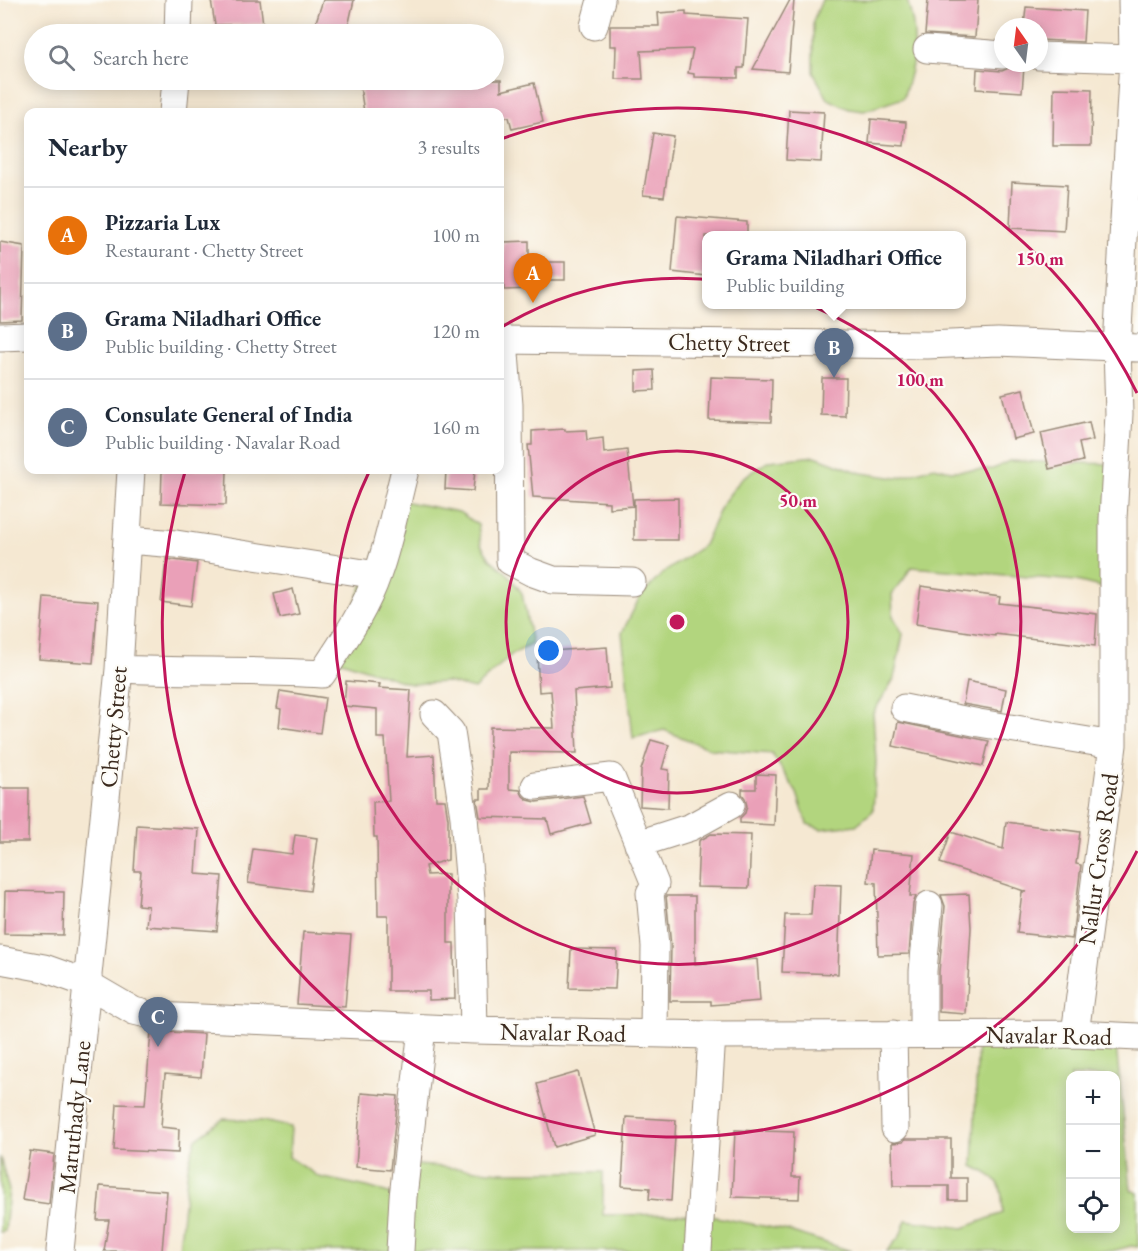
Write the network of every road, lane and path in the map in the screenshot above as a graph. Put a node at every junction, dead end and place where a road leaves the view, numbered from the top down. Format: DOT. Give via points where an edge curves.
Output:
graph roads {
  1 [pos="179,0"];
  2 [pos="601,0"];
  3 [pos="1132,0"];
  4 [pos="178,24"];
  5 [pos="594,26"];
  6 [pos="927,49"];
  7 [pos="994,54"];
  8 [pos="1048,56"];
  9 [pos="1133,59"];
  10 [pos="175,90"];
  11 [pos="173,108"];
  12 [pos="24,336"];
  13 [pos="0,337"];
  14 [pos="504,340"];
  15 [pos="1127,347"];
  16 [pos="504,359"];
  17 [pos="131,474"];
  18 [pos="404,474"];
  19 [pos="128,540"];
  20 [pos="377,575"];
  21 [pos="632,582"];
  22 [pos="119,669"];
  23 [pos="904,708"];
  24 [pos="434,714"];
  25 [pos="1113,745"];
  26 [pos="535,786"];
  27 [pos="731,805"];
  28 [pos="638,844"];
  29 [pos="929,905"];
  30 [pos="0,960"];
  31 [pos="86,983"];
  32 [pos="422,1028"];
  33 [pos="474,1030"];
  34 [pos="654,1033"];
  35 [pos="893,1034"];
  36 [pos="922,1034"];
  37 [pos="1075,1034"];
  38 [pos="712,1035"];
  39 [pos="1138,1037"];
  40 [pos="895,1128"];
  41 [pos="60,1251"];
  42 [pos="400,1251"];
  43 [pos="698,1251"];
  1 -- 4 [label="street"];
  2 -- 5 [label="street"];
  3 -- 9 [label="street, Nallur Cross Road"];
  6 -- 7 [label="street"];
  8 -- 9 [label="street"];
  9 -- 15 [label="street, Nallur Cross Road"];
  10 -- 11 [label="street"];
  12 -- 13 [label="street"];
  14 -- 15 [label="street, Chetty Street" via="927,345 998,342"];
  15 -- 25 [label="street, Nallur Cross Road" via="1113,519"];
  16 -- 21 [label="street" via="509,405 510,561 553,580"];
  17 -- 19 [label="street, Chetty Street"];
  18 -- 20 [label="street"];
  19 -- 20 [label="street"];
  19 -- 22 [label="street, Chetty Street"];
  20 -- 22 [label="street" via="340,648 322,674"];
  22 -- 31 [label="street, Chetty Street"];
  23 -- 25 [label="street"];
  24 -- 33 [label="street" via="451,732 465,817"];
  25 -- 37 [label="street, Nallur Cross Road"];
  26 -- 28 [label="street" via="611,777"];
  27 -- 28 [label="street" via="691,827"];
  28 -- 34 [label="street" via="655,884 650,893 655,946"];
  29 -- 36 [label="street"];
  30 -- 31 [label="street, Navalar Road" via="44,968"];
  31 -- 32 [label="street, Navalar Road" via="134,1011 155,1016"];
  31 -- 41 [label="street, Maruthady Lane"];
  32 -- 33 [label="street, Navalar Road"];
  32 -- 42 [label="street"];
  33 -- 34 [label="street, Navalar Road"];
  34 -- 38 [label="street, Navalar Road"];
  35 -- 36 [label="street, Navalar Road"];
  35 -- 38 [label="street, Navalar Road"];
  35 -- 40 [label="street"];
  36 -- 37 [label="street, Navalar Road"];
  37 -- 39 [label="street, Navalar Road"];
  38 -- 43 [label="street"];
}
